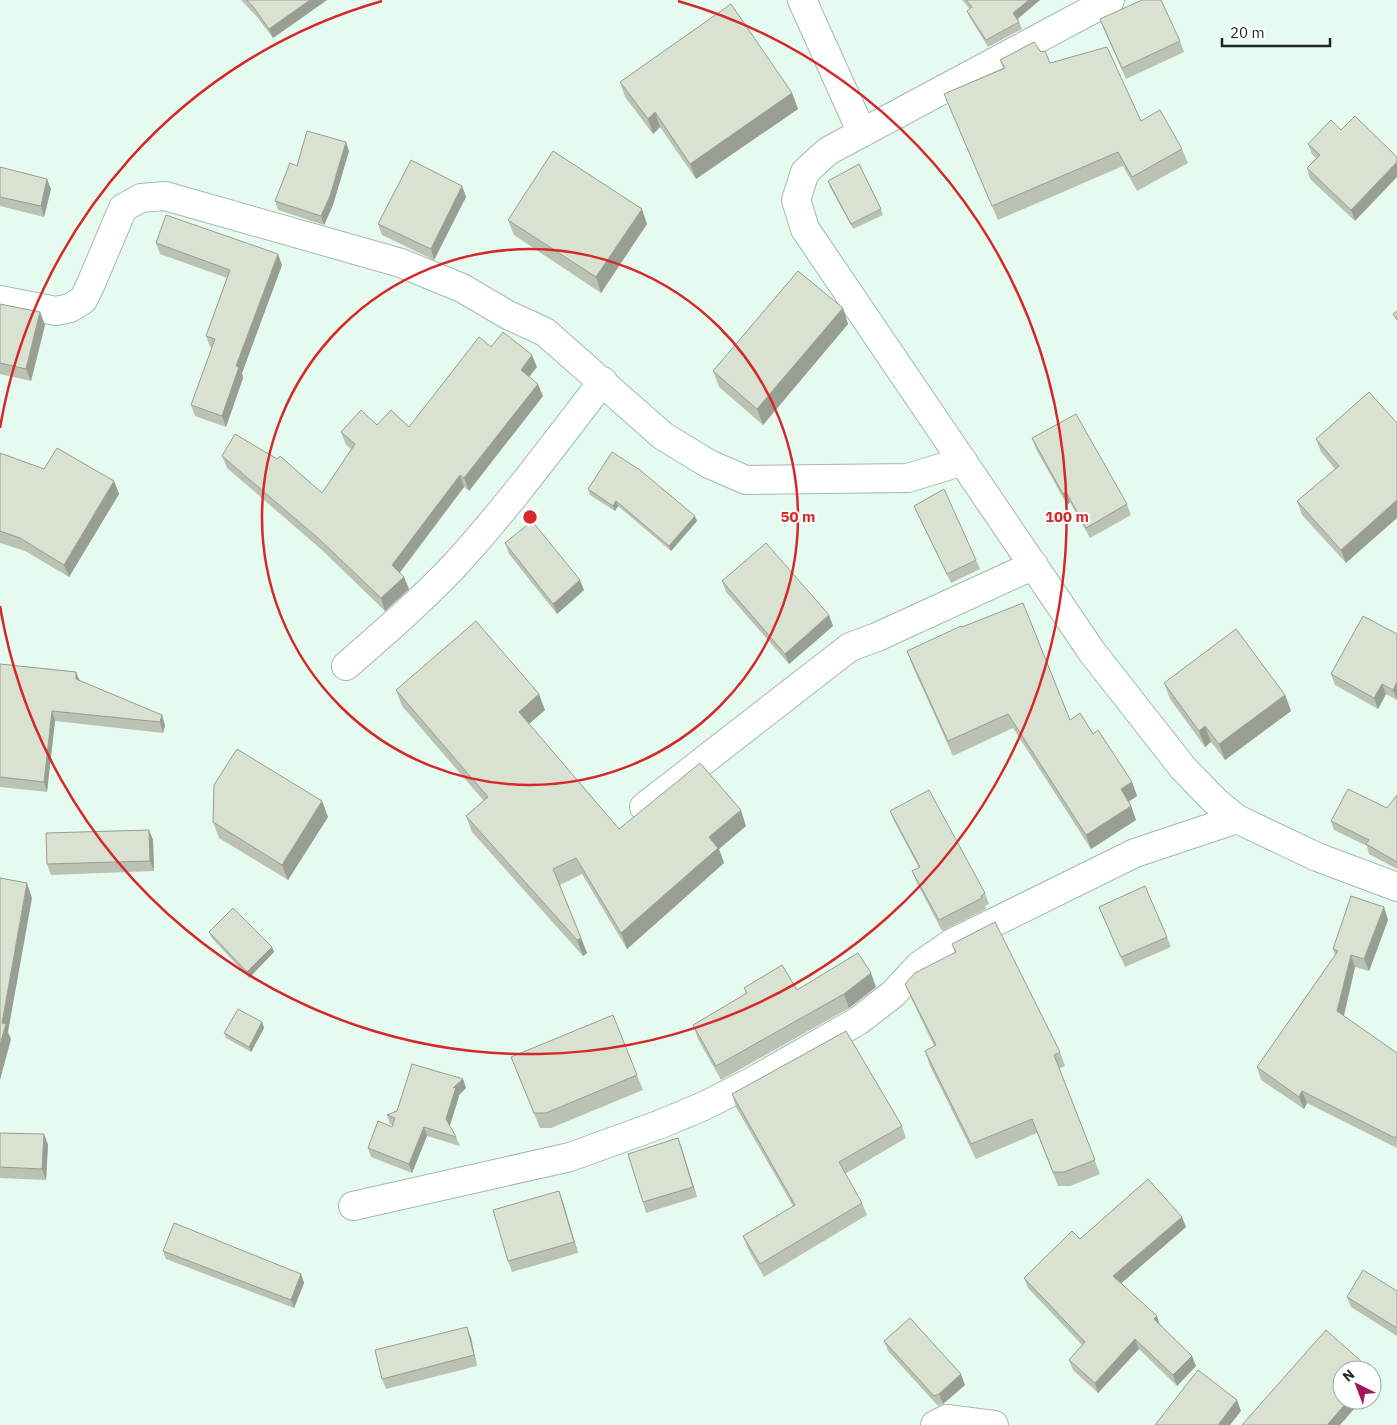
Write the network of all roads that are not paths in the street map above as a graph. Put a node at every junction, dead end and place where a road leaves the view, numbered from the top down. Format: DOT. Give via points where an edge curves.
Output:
graph roads {
  1 [pos="802,0"];
  2 [pos="1110,0"];
  3 [pos="862,132"];
  4 [pos="0,300"];
  5 [pos="603,381"];
  6 [pos="963,461"];
  7 [pos="1034,565"];
  8 [pos="346,666"];
  9 [pos="644,807"];
  10 [pos="1237,819"];
  11 [pos="1397,887"];
  12 [pos="353,1206"];
  13 [pos="935,1425"];
  14 [pos="994,1425"];
  1 -- 3 [label="street"];
  2 -- 3 [label="street"];
  3 -- 6 [label="street" via="828,151 805,172 796,200 806,229"];
  4 -- 5 [label="street" via="56,311 70,308 82,300 90,286 123,208 142,198 165,196 401,263 462,288 545,332"];
  5 -- 6 [label="street" via="618,399 662,436 709,464 746,480 908,478"];
  5 -- 8 [label="street" via="517,493 455,564 405,615"];
  6 -- 7 [label="street"];
  7 -- 9 [label="street" via="850,647"];
  7 -- 10 [label="street" via="1092,652 1183,768 1215,802"];
  10 -- 11 [label="street" via="1317,857"];
  10 -- 12 [label="street" via="1135,852 952,943 920,965 893,994 858,1022 697,1109 570,1157"];
  13 -- 14 [label="street" via="947,1419"];
}
